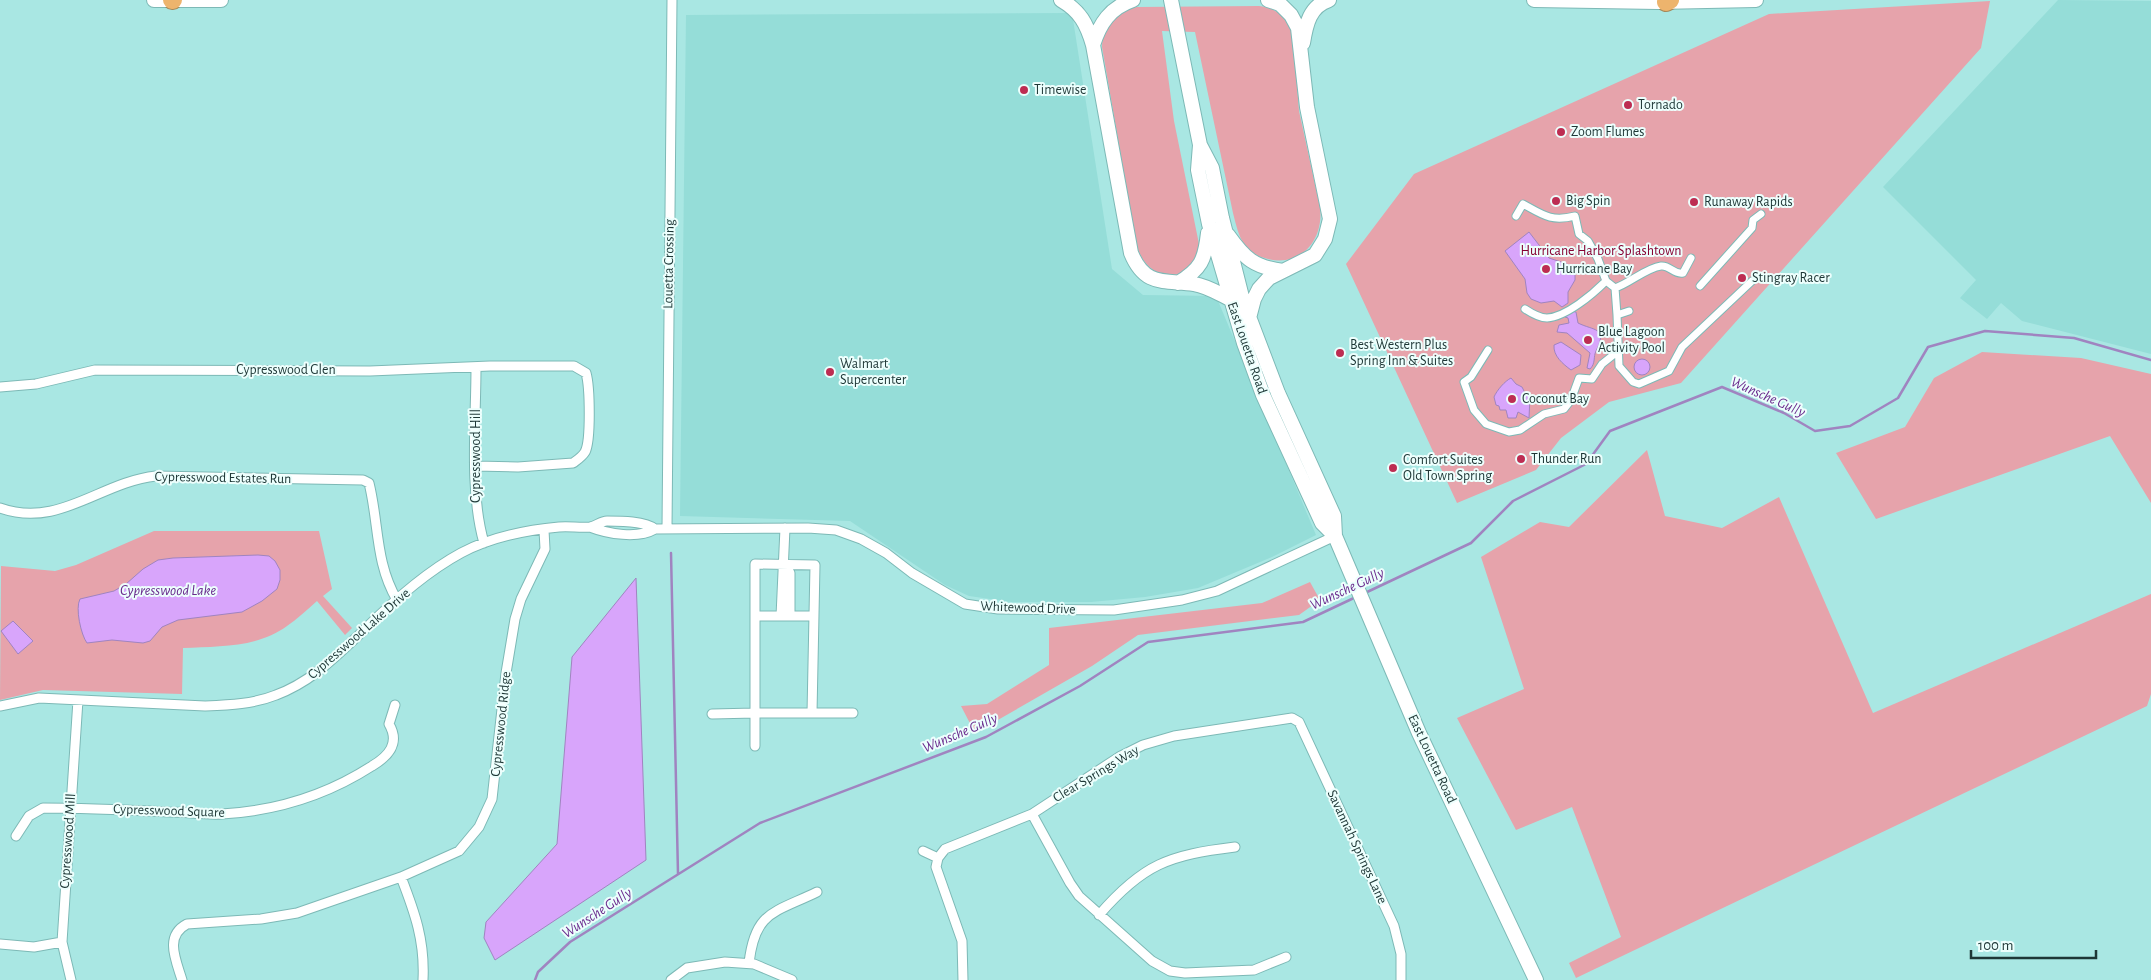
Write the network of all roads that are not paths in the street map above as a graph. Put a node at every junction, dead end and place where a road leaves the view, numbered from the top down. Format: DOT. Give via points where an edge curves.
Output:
graph roads {
  1 [pos="154,0"];
  2 [pos="172,0"];
  3 [pos="221,0"];
  4 [pos="672,0"];
  5 [pos="1061,0"];
  6 [pos="1133,0"];
  7 [pos="1172,0"];
  8 [pos="1268,0"];
  9 [pos="1329,0"];
  10 [pos="1534,0"];
  11 [pos="1756,0"];
  12 [pos="1668,1"];
  13 [pos="1093,45"];
  14 [pos="1302,48"];
  15 [pos="1200,145"];
  16 [pos="1761,214"];
  17 [pos="1516,216"];
  18 [pos="1209,224"];
  19 [pos="1224,229"];
  20 [pos="1691,258"];
  21 [pos="1283,271"];
  22 [pos="1606,281"];
  23 [pos="1752,281"];
  24 [pos="1178,283"];
  25 [pos="1700,286"];
  26 [pos="1615,288"];
  27 [pos="1230,299"];
  28 [pos="1525,309"];
  29 [pos="1629,311"];
  30 [pos="1617,314"];
  31 [pos="1249,318"];
  32 [pos="1488,350"];
  33 [pos="1617,352"];
  34 [pos="476,368"];
  35 [pos="1255,372"];
  36 [pos="1273,382"];
  37 [pos="0,387"];
  38 [pos="476,466"];
  39 [pos="0,508"];
  40 [pos="622,523"];
  41 [pos="590,527"];
  42 [pos="655,528"];
  43 [pos="667,528"];
  44 [pos="785,528"];
  45 [pos="544,530"];
  46 [pos="621,533"];
  47 [pos="1335,536"];
  48 [pos="484,543"];
  49 [pos="784,564"];
  50 [pos="397,600"];
  51 [pos="755,616"];
  52 [pos="785,616"];
  53 [pos="810,616"];
  54 [pos="78,700"];
  55 [pos="395,705"];
  56 [pos="0,706"];
  57 [pos="755,713"];
  58 [pos="812,713"];
  59 [pos="853,713"];
  60 [pos="712,714"];
  61 [pos="1296,719"];
  62 [pos="755,746"];
  63 [pos="70,808"];
  64 [pos="1032,814"];
  65 [pos="16,836"];
  66 [pos="1235,847"];
  67 [pos="923,851"];
  68 [pos="938,858"];
  69 [pos="402,877"];
  70 [pos="817,892"];
  71 [pos="1099,915"];
  72 [pos="62,942"];
  73 [pos="0,944"];
  74 [pos="1286,957"];
  75 [pos="749,963"];
  76 [pos="71,980"];
  77 [pos="182,980"];
  78 [pos="423,980"];
  79 [pos="671,980"];
  80 [pos="792,980"];
  81 [pos="963,980"];
  82 [pos="1400,980"];
  83 [pos="1536,980"];
  1 -- 2 [label="main road"];
  2 -- 3 [label="main road"];
  4 -- 43 [label="street, Louetta Crossing"];
  5 -- 13 [label="main road" via="1082,16"];
  6 -- 13 [label="main road" via="1109,13 1099,26"];
  7 -- 15 [label="main road, East Louetta Road"];
  8 -- 14 [label="main road" via="1280,4 1292,15"];
  9 -- 14 [label="main road" via="1312,11"];
  10 -- 12 [label="main road"];
  11 -- 12 [label="main road"];
  13 -- 24 [label="main road" via="1131,253 1144,275 1162,282"];
  14 -- 21 [label="main road" via="1308,107 1330,219 1325,239 1315,255"];
  15 -- 18 [label="main road, East Louetta Road" via="1198,170"];
  15 -- 19 [label="main road, East Louetta Road" via="1212,168"];
  16 -- 25 [label="street"];
  17 -- 22 [label="street" via="1523,204 1561,220 1575,216 1578,230 1598,258"];
  18 -- 24 [label="main road" via="1206,254 1200,266"];
  18 -- 27 [label="main road, East Louetta Road"];
  19 -- 21 [label="main road" via="1241,254 1252,262"];
  19 -- 31 [label="main road, East Louetta Road"];
  20 -- 26 [label="street" via="1683,273 1659,267"];
  21 -- 31 [label="main road" via="1269,278 1259,289"];
  22 -- 26 [label="street"];
  22 -- 28 [label="street" via="1592,296 1548,318"];
  23 -- 33 [label="street" via="1682,347 1669,371 1645,382 1633,382 1619,366"];
  24 -- 27 [label="main road" via="1207,287"];
  26 -- 30 [label="street"];
  27 -- 35 [label="main road, East Louetta Road"];
  29 -- 30 [label="street"];
  30 -- 33 [label="street"];
  31 -- 36 [label="main road, East Louetta Road"];
  32 -- 33 [label="street" via="1471,377 1464,382 1474,410 1486,424 1509,432 1520,430 1544,414 1564,409 1579,378 1592,379 1602,364"];
  34 -- 37 [label="street, Cypresswood Glen" via="95,370 36,384"];
  34 -- 38 [label="street, Cypresswood Hill"];
  34 -- 38 [label="street, Cypresswood Glen" via="574,366 586,374 589,383 588,442 585,453 573,463"];
  35 -- 36 [label="main road"];
  35 -- 47 [label="main road, East Louetta Road" via="1322,523"];
  36 -- 47 [label="main road, East Louetta Road" via="1334,516"];
  38 -- 48 [label="street, Cypresswood Hill" via="478,521"];
  39 -- 50 [label="street, Cypresswood Estates Run" via="16,513 49,513 79,504 122,483 156,476 363,480 369,482 383,570"];
  40 -- 41 [label="street, Cypresswood Lake Drive" via="606,521"];
  40 -- 42 [label="street, Cypresswood Lake Drive" via="649,524"];
  40 -- 46 [label="street"];
  41 -- 45 [label="street, Cypresswood Lake Drive"];
  41 -- 46 [label="street, Cypresswood Lake Drive" via="606,533"];
  42 -- 43 [label="street, Cypresswood Lake Drive"];
  42 -- 46 [label="street, Cypresswood Lake Drive" via="648,533"];
  43 -- 44 [label="street, Whitewood Drive"];
  44 -- 47 [label="street, Whitewood Drive" via="836,530 861,539 965,604 998,609 1114,610 1182,600 1224,587"];
  44 -- 49 [label="street"];
  45 -- 48 [label="street, Cypresswood Lake Drive"];
  45 -- 69 [label="street, Cypresswood Ridge" via="545,550 515,619 492,799 479,828 459,851"];
  47 -- 83 [label="main road, East Louetta Road" via="1419,733"];
  48 -- 50 [label="street, Cypresswood Lake Drive" via="434,569"];
  49 -- 51 [label="street" via="755,564"];
  49 -- 52 [label="street"];
  49 -- 53 [label="street" via="815,565"];
  50 -- 54 [label="street, Cypresswood Lake Drive" via="318,673 298,686 268,698 205,706"];
  51 -- 52 [label="street"];
  51 -- 57 [label="street"];
  52 -- 53 [label="street"];
  53 -- 58 [label="street"];
  54 -- 56 [label="street, Cypresswood Lake Drive" via="39,698"];
  54 -- 63 [label="street, Cypresswood Mill"];
  55 -- 63 [label="street, Cypresswood Square" via="389,724 394,732 391,752 359,775 313,797 221,814"];
  57 -- 58 [label="street"];
  57 -- 60 [label="street"];
  57 -- 62 [label="street"];
  58 -- 59 [label="street"];
  61 -- 64 [label="street, Clear Springs Way" via="1158,740 1119,757"];
  61 -- 82 [label="street, Savannah Springs Lane" via="1394,926 1401,954"];
  63 -- 65 [label="street, Cypresswood Square" via="43,808 29,816"];
  63 -- 72 [label="street, Cypresswood Mill"];
  64 -- 68 [label="street, Clear Springs Way" via="948,847"];
  64 -- 71 [label="street" via="1074,890"];
  66 -- 71 [label="street" via="1190,853 1158,864 1131,882"];
  67 -- 68 [label="street"];
  68 -- 81 [label="street" via="937,872 962,941"];
  69 -- 77 [label="street, Cypresswood Ridge" via="298,913 187,924 179,928 172,938"];
  69 -- 78 [label="street" via="419,923"];
  70 -- 75 [label="street" via="768,916 758,926 752,940"];
  71 -- 74 [label="street" via="1158,966 1178,973 1254,970"];
  72 -- 73 [label="street" via="34,947"];
  72 -- 76 [label="street, Cypresswood Mill"];
  75 -- 79 [label="street" via="725,962 687,968"];
  75 -- 80 [label="street"];
}
